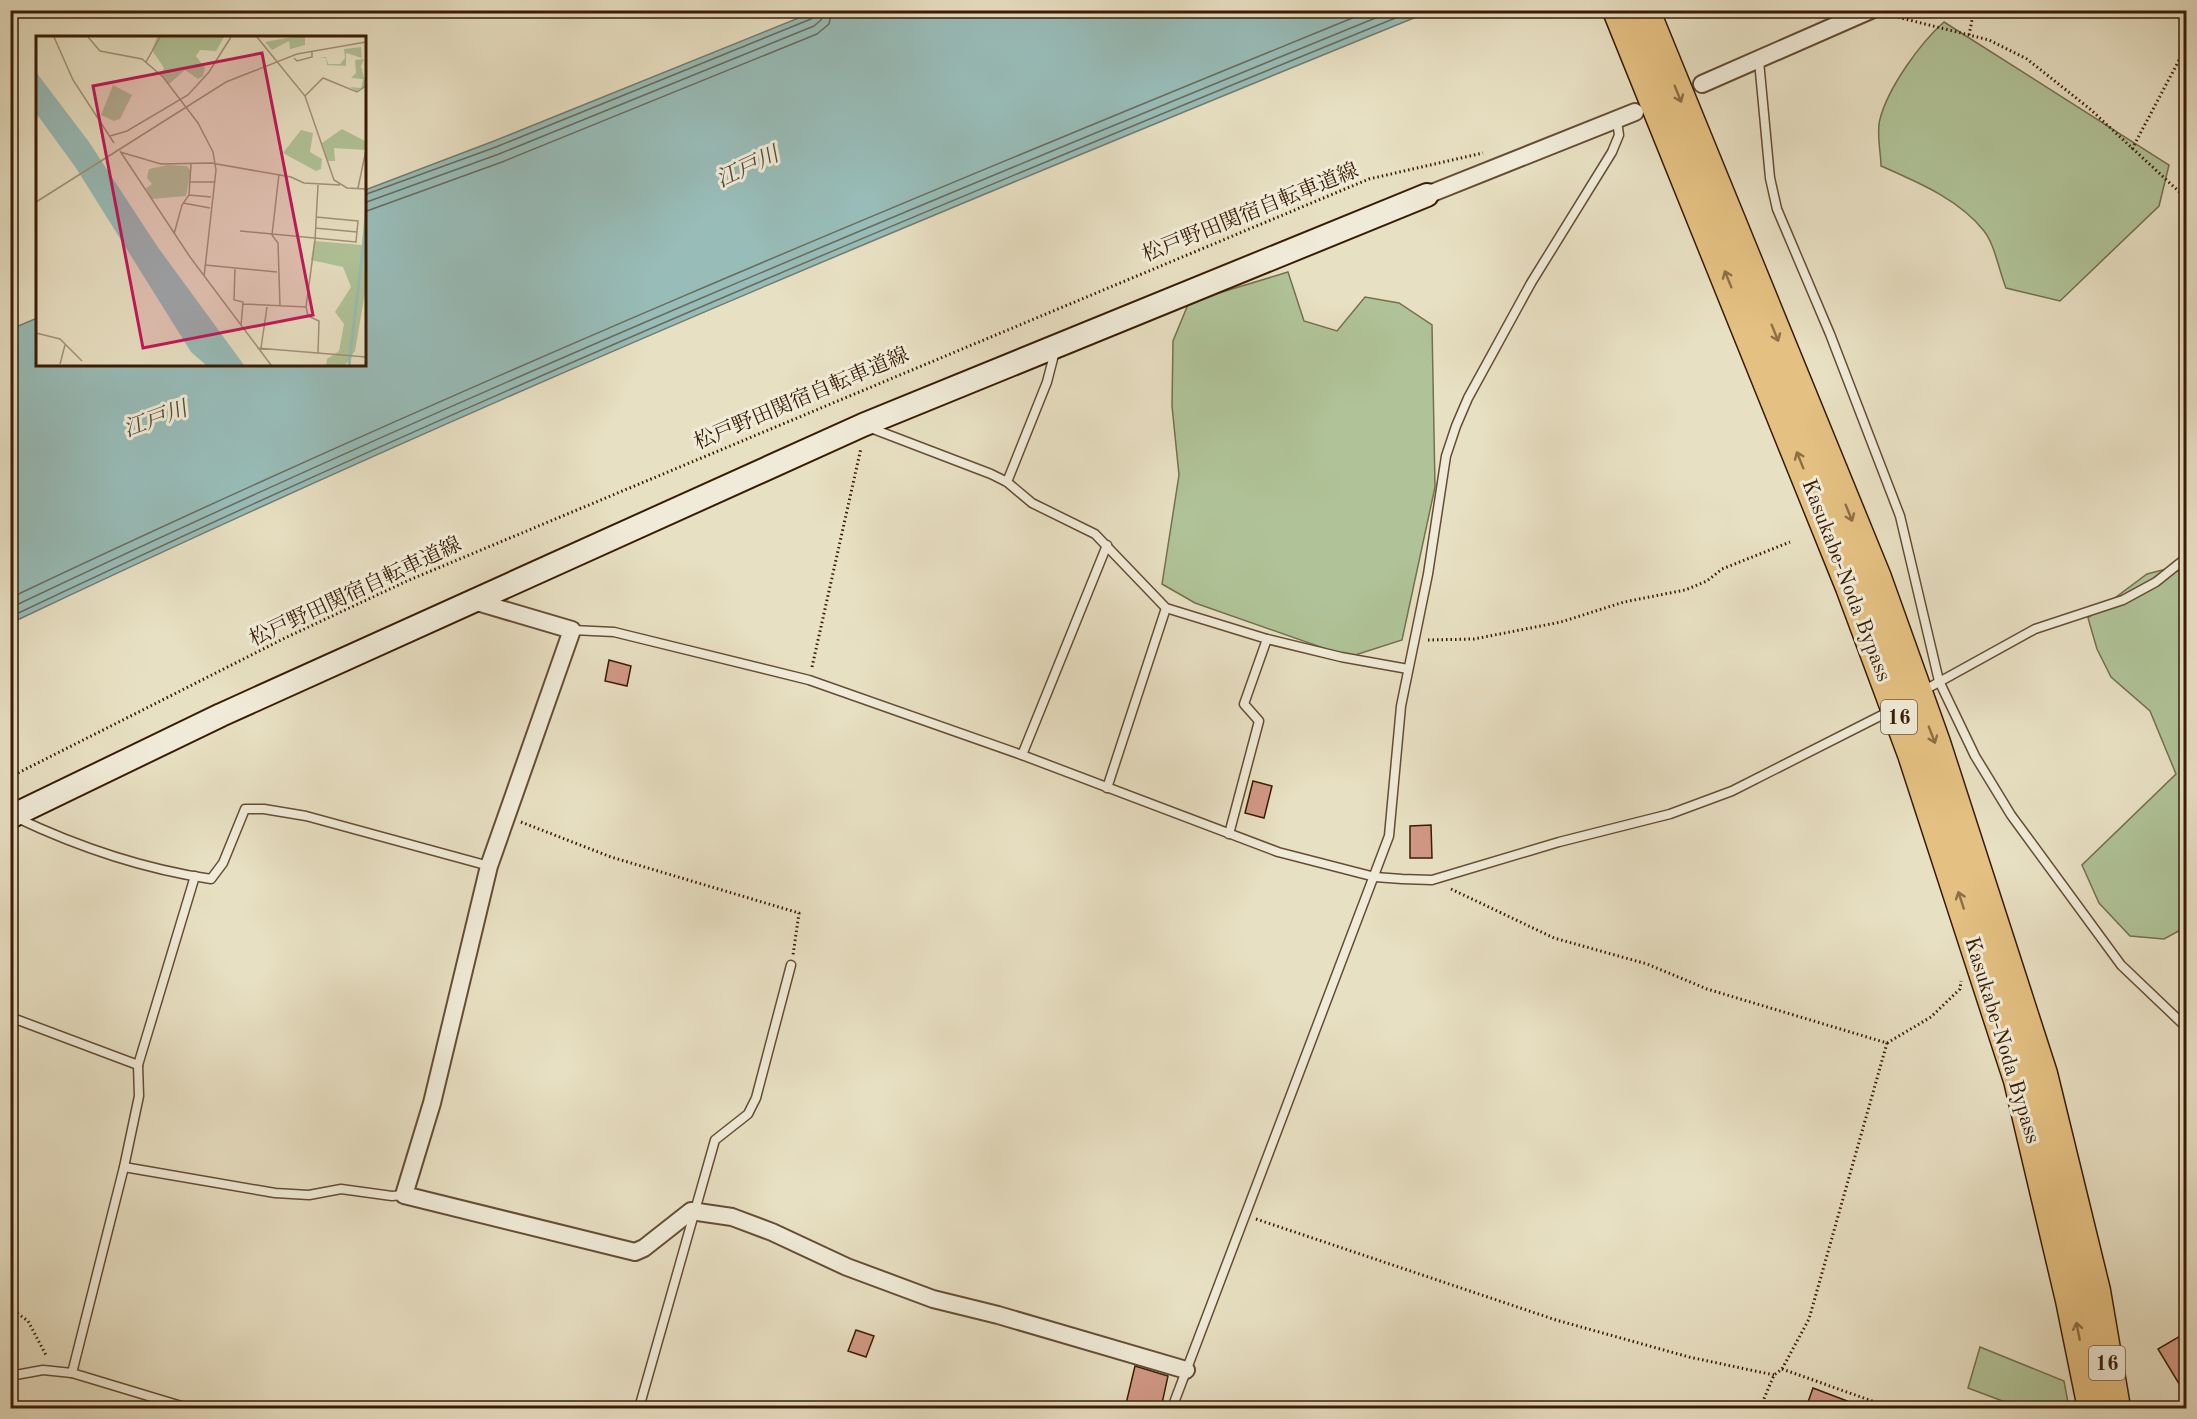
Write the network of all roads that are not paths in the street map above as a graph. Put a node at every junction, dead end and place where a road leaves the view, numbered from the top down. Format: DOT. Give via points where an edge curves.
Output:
graph roads {
  1 [pos="1618,10"];
  2 [pos="1644,10"];
  3 [pos="1871,11"];
  4 [pos="1645,44"];
  5 [pos="1759,61"];
  6 [pos="1702,84"];
  7 [pos="1635,112"];
  8 [pos="1617,121"];
  9 [pos="1427,195"];
  10 [pos="1056,348"];
  11 [pos="864,426"];
  12 [pos="1006,482"];
  13 [pos="1107,545"];
  14 [pos="2187,558"];
  15 [pos="477,602"];
  16 [pos="1166,608"];
  17 [pos="572,630"];
  18 [pos="1267,639"];
  19 [pos="1408,669"];
  20 [pos="1913,697"];
  21 [pos="1022,755"];
  22 [pos="1107,788"];
  23 [pos="11,816"];
  24 [pos="1230,834"];
  25 [pos="489,866"];
  26 [pos="195,876"];
  27 [pos="1376,877"];
  28 [pos="791,965"];
  29 [pos="10,1017"];
  30 [pos="2187,1027"];
  31 [pos="138,1065"];
  32 [pos="124,1167"];
  33 [pos="404,1195"];
  34 [pos="697,1211"];
  35 [pos="1186,1370"];
  36 [pos="72,1373"];
  37 [pos="10,1376"];
  38 [pos="188,1408"];
  39 [pos="639,1408"];
  40 [pos="1172,1408"];
  41 [pos="2093,1408"];
  42 [pos="2115,1408"];
  1 -- 4 [label="highway, Kasukabe-Noda Bypass / 16"];
  2 -- 4 [label="highway, Kasukabe-Noda Bypass / 16"];
  3 -- 5 [label="street"];
  4 -- 20 [label="highway, Kasukabe-Noda Bypass / 16" via="1876,578"];
  5 -- 6 [label="street"];
  5 -- 20 [label="lane" via="1770,178 1777,209 1900,516"];
  7 -- 8 [label="street"];
  8 -- 9 [label="street"];
  8 -- 19 [label="lane" via="1618,135 1612,152 1531,283 1456,426 1446,456 1428,574"];
  9 -- 10 [label="street"];
  10 -- 11 [label="street"];
  10 -- 12 [label="lane" via="1047,382"];
  11 -- 12 [label="lane"];
  11 -- 15 [label="street"];
  12 -- 13 [label="lane" via="1032,503 1095,534"];
  13 -- 16 [label="lane"];
  13 -- 21 [label="lane"];
  14 -- 20 [label="lane" via="2156,582 2123,600 2035,629"];
  15 -- 17 [label="street"];
  15 -- 23 [label="street" via="221,715"];
  16 -- 18 [label="lane"];
  16 -- 22 [label="lane"];
  17 -- 21 [label="lane" via="614,632 809,680"];
  17 -- 25 [label="street"];
  18 -- 19 [label="lane"];
  18 -- 24 [label="lane" via="1244,704 1258,721"];
  19 -- 27 [label="lane" via="1389,836"];
  20 -- 27 [label="lane" via="1722,794 1670,814 1432,880"];
  20 -- 30 [label="lane" via="1975,756 2017,824 2121,964"];
  41 -- 20 [label="highway, Kasukabe-Noda Bypass / 16, one-way" via="2019,1080 1913,754"];
  20 -- 42 [label="highway, Kasukabe-Noda Bypass / 16, one-way" via="1935,743 2042,1074 2095,1292"];
  21 -- 22 [label="lane"];
  22 -- 24 [label="lane"];
  23 -- 26 [label="lane" via="105,854"];
  24 -- 27 [label="lane" via="1278,852"];
  25 -- 26 [label="lane" via="306,816 245,809 224,863 211,879"];
  25 -- 33 [label="street" via="432,1103"];
  26 -- 31 [label="lane"];
  27 -- 35 [label="lane"];
  28 -- 34 [label="lane" via="756,1098 748,1114 715,1140"];
  29 -- 31 [label="lane"];
  31 -- 32 [label="lane" via="139,1096"];
  32 -- 33 [label="lane" via="275,1193 309,1195 341,1189"];
  32 -- 36 [label="lane"];
  33 -- 34 [label="street" via="635,1252 691,1211"];
  34 -- 35 [label="street" via="732,1217 762,1228 847,1267 933,1299"];
  34 -- 39 [label="lane"];
  35 -- 40 [label="lane"];
  36 -- 37 [label="lane" via="43,1370"];
  36 -- 38 [label="lane"];
}
